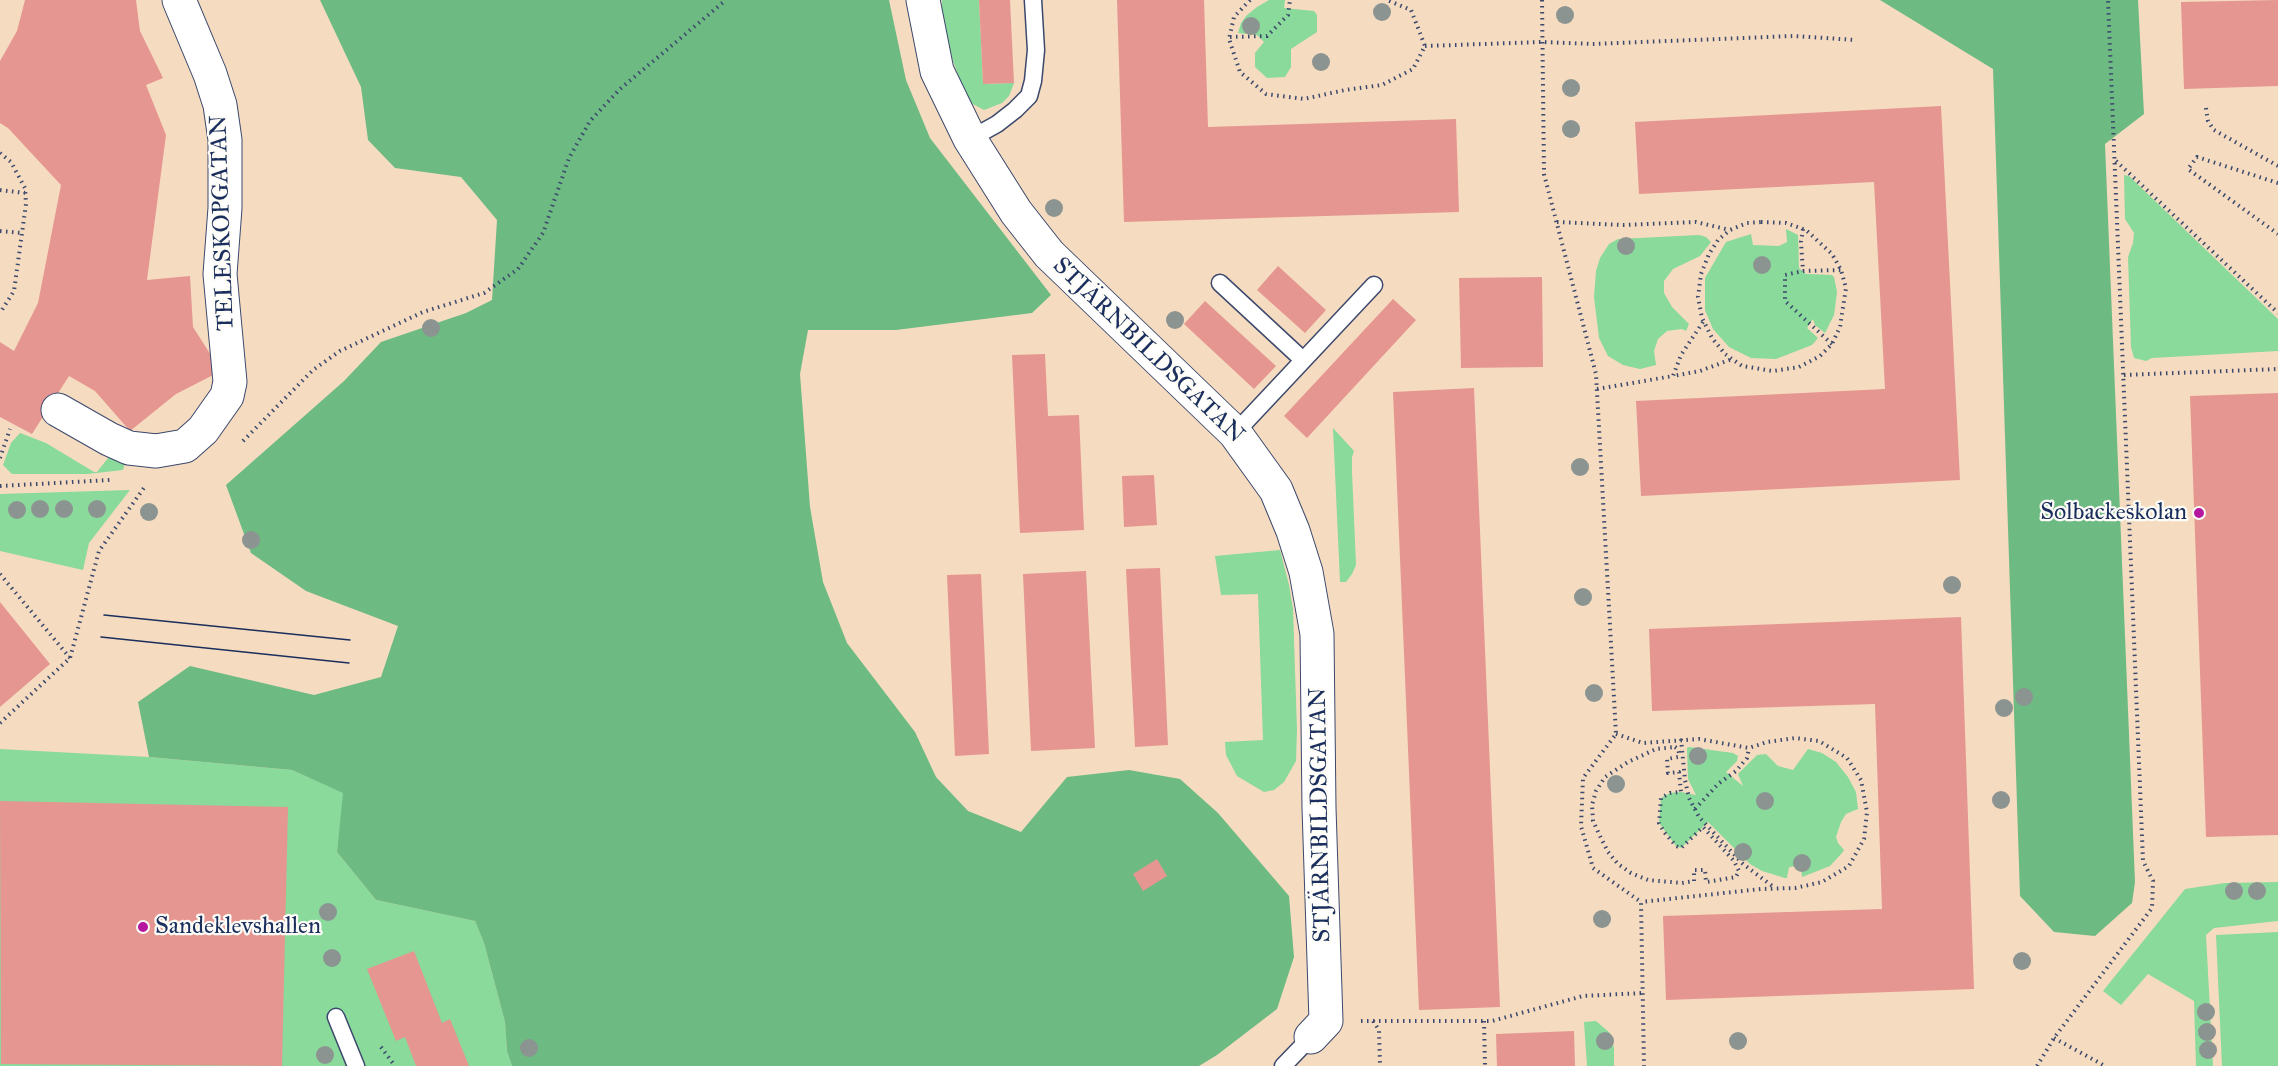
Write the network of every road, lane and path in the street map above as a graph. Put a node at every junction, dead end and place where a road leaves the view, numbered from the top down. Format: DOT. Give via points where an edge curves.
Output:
graph roads {
  1 [pos="179,0"];
  2 [pos="726,0"];
  3 [pos="923,0"];
  4 [pos="1033,0"];
  5 [pos="1250,0"];
  6 [pos="1290,0"];
  7 [pos="1387,0"];
  8 [pos="1542,0"];
  9 [pos="2108,0"];
  10 [pos="1230,37"];
  11 [pos="1856,40"];
  12 [pos="1542,42"];
  13 [pos="1425,46"];
  14 [pos="2206,108"];
  15 [pos="970,139"];
  16 [pos="0,153"];
  17 [pos="2115,160"];
  18 [pos="2278,166"];
  19 [pos="2278,183"];
  20 [pos="0,190"];
  21 [pos="25,193"];
  22 [pos="1557,222"];
  23 [pos="1803,229"];
  24 [pos="1730,230"];
  25 [pos="0,231"];
  26 [pos="22,233"];
  27 [pos="2278,234"];
  28 [pos="1841,270"];
  29 [pos="1803,271"];
  30 [pos="1220,283"];
  31 [pos="1374,285"];
  32 [pos="0,312"];
  33 [pos="2278,313"];
  34 [pos="1703,322"];
  35 [pos="1832,344"];
  36 [pos="1732,359"];
  37 [pos="1303,360"];
  38 [pos="2278,369"];
  39 [pos="2124,375"];
  40 [pos="1673,376"];
  41 [pos="1597,389"];
  42 [pos="58,410"];
  43 [pos="10,429"];
  44 [pos="1235,433"];
  45 [pos="240,444"];
  46 [pos="0,458"];
  47 [pos="152,477"];
  48 [pos="117,480"];
  49 [pos="0,486"];
  50 [pos="0,574"];
  51 [pos="70,658"];
  52 [pos="0,723"];
  53 [pos="1616,734"];
  54 [pos="1682,739"];
  55 [pos="1749,748"];
  56 [pos="1681,792"];
  57 [pos="1695,809"];
  58 [pos="1776,889"];
  59 [pos="1641,902"];
  60 [pos="1643,993"];
  61 [pos="336,1017"];
  62 [pos="1373,1021"];
  63 [pos="1484,1021"];
  64 [pos="1318,1029"];
  65 [pos="2054,1038"];
  66 [pos="356,1066"];
  67 [pos="1283,1066"];
  68 [pos="1380,1066"];
  69 [pos="1485,1066"];
  70 [pos="1644,1066"];
  71 [pos="2037,1066"];
  72 [pos="2105,1066"];
  1 -- 42 [label="street, TELESKOPGATAN" via="210,74 225,140 220,274 230,382 227,396 203,430 185,446 156,450 129,448"];
  2 -- 45 [label="path" via="620,88 590,121 568,158 543,233 518,269 484,293 423,312 340,351 313,370"];
  3 -- 15 [label="street, STJÄRNBILDSGATAN" via="937,71"];
  4 -- 15 [label="lane" via="1036,50 1029,96 997,124"];
  5 -- 10 [label="path" via="1234,17"];
  6 -- 10 [label="path" via="1288,15 1267,36"];
  7 -- 13 [label="path" via="1411,10"];
  8 -- 12 [label="path"];
  9 -- 17 [label="path"];
  10 -- 13 [label="path" via="1240,72 1266,94 1304,99 1382,85 1413,69"];
  11 -- 12 [label="path" via="1794,36 1592,44"];
  12 -- 13 [label="path"];
  12 -- 22 [label="path" via="1545,174"];
  14 -- 18 [label="path" via="2214,130"];
  15 -- 44 [label="street, STJÄRNBILDSGATAN" via="1016,212 1049,254"];
  16 -- 21 [label="path" via="11,162"];
  17 -- 33 [label="path"];
  17 -- 39 [label="path"];
  19 -- 27 [label="path" via="2197,157 2188,169"];
  20 -- 21 [label="path"];
  21 -- 26 [label="path"];
  22 -- 24 [label="path" via="1695,222"];
  22 -- 41 [label="path"];
  23 -- 24 [label="path" via="1786,223 1761,222"];
  23 -- 28 [label="path" via="1825,247"];
  23 -- 29 [label="path"];
  24 -- 34 [label="path" via="1708,254 1701,274 1698,297"];
  25 -- 26 [label="path"];
  26 -- 32 [label="path" via="14,291"];
  28 -- 29 [label="path"];
  28 -- 35 [label="path" via="1844,304"];
  29 -- 35 [label="path" via="1785,275 1785,301"];
  30 -- 37 [label="lane"];
  31 -- 37 [label="lane"];
  34 -- 36 [label="path"];
  34 -- 40 [label="path" via="1681,355"];
  35 -- 36 [label="path" via="1820,356 1791,369 1773,371 1742,366"];
  36 -- 40 [label="path"];
  37 -- 44 [label="lane"];
  38 -- 39 [label="path"];
  39 -- 65 [label="path" via="2143,861 2153,881 2152,908"];
  40 -- 41 [label="path"];
  41 -- 53 [label="path"];
  43 -- 46 [label="path"];
  44 -- 64 [label="street, STJÄRNBILDSGATAN" via="1276,490 1293,531 1306,572 1317,634"];
  47 -- 51 [label="path" via="99,551"];
  48 -- 49 [label="path"];
  50 -- 51 [label="path"];
  51 -- 52 [label="path"];
  53 -- 54 [label="path" via="1643,743"];
  53 -- 59 [label="path" via="1583,778 1581,826 1593,868"];
  54 -- 55 [label="path"];
  54 -- 57 [label="path" via="1684,780"];
  55 -- 57 [label="path" via="1747,758 1736,771"];
  55 -- 58 [label="path" via="1795,738 1819,741 1847,758 1861,780 1867,812 1864,839 1849,866 1822,882"];
  56 -- 56 [label="path" via="1679,772 1668,773 1667,759 1678,757 1675,747 1656,749 1605,777 1592,805 1593,821 1608,852 1618,864 1648,880 1694,881 1695,870 1705,870 1706,882 1736,877 1739,871 1734,861 1703,827 1681,848 1664,832 1659,823 1661,798"];
  57 -- 58 [label="path" via="1743,864"];
  58 -- 59 [label="path"];
  59 -- 60 [label="path"];
  60 -- 63 [label="path" via="1582,996"];
  60 -- 70 [label="path"];
  61 -- 66 [label="lane"];
  62 -- 63 [label="path"];
  62 -- 64 [label="path"];
  62 -- 68 [label="path" via="1379,1030"];
  63 -- 69 [label="path"];
  64 -- 67 [label="lane"];
  65 -- 71 [label="path"];
  65 -- 72 [label="path"];
}
